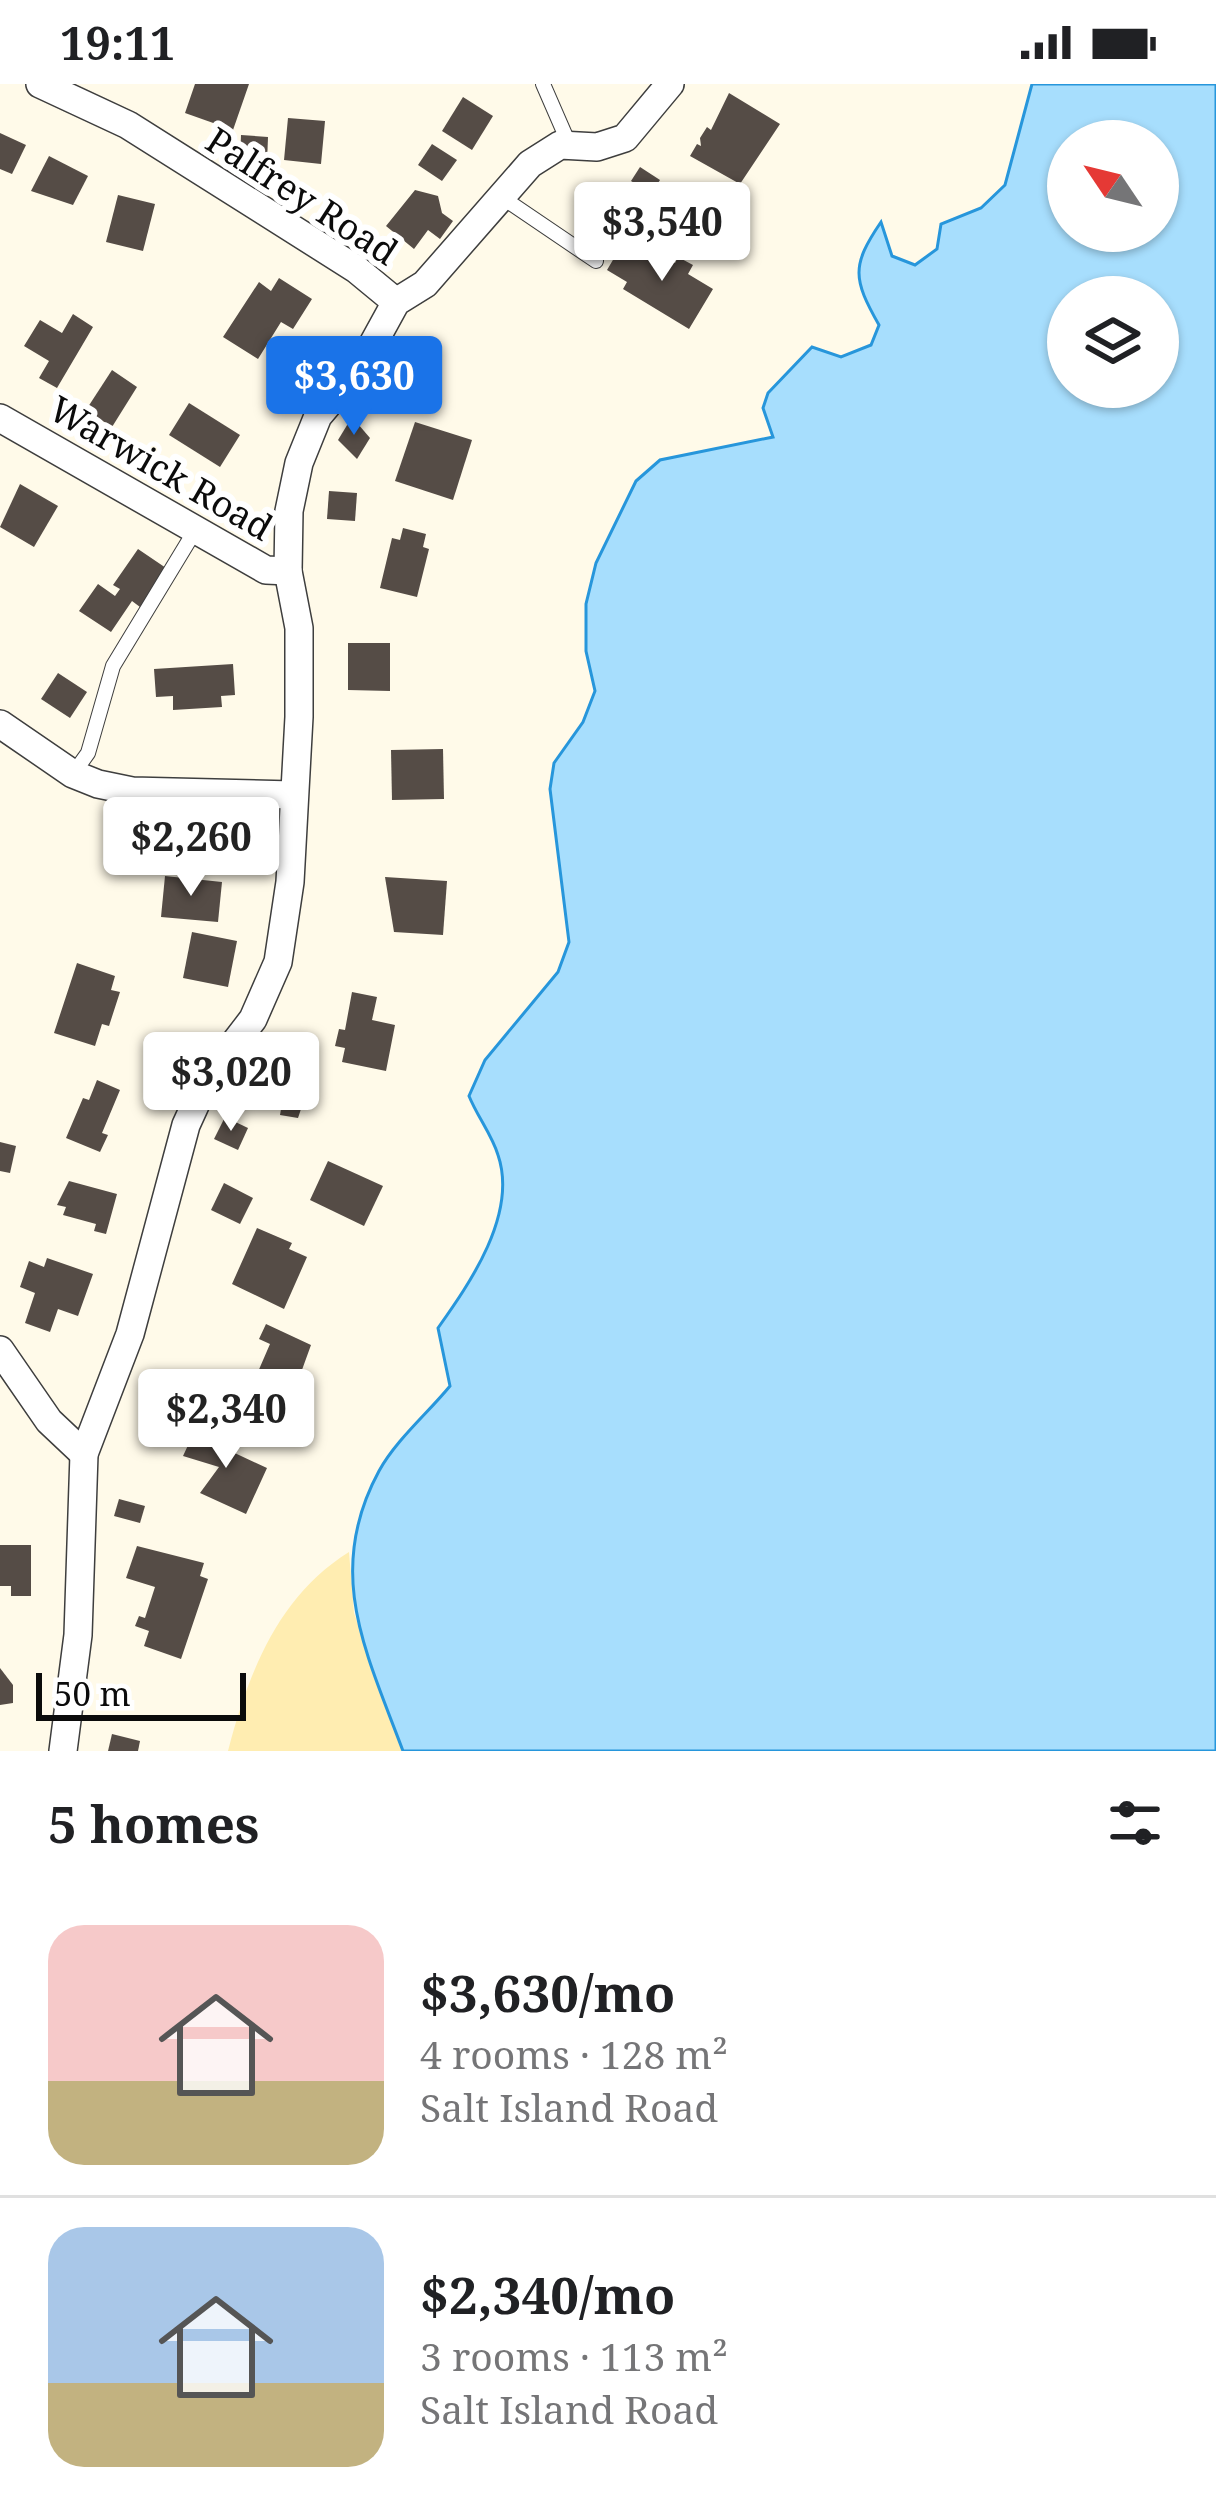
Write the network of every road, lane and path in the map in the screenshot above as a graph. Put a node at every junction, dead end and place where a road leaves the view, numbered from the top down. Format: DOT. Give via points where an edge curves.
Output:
graph roads {
  1 [pos="40,84"];
  2 [pos="542,84"];
  3 [pos="670,84"];
  4 [pos="570,146"];
  5 [pos="500,196"];
  6 [pos="596,261"];
  7 [pos="396,302"];
  8 [pos="0,418"];
  9 [pos="196,529"];
  10 [pos="288,571"];
  11 [pos="0,724"];
  12 [pos="73,774"];
  13 [pos="292,795"];
  14 [pos="0,1350"];
  15 [pos="84,1454"];
  16 [pos="63,1751"];
  1 -- 7 [label="street, Palfrey Road" via="128,125"];
  2 -- 4 [label="lane"];
  3 -- 4 [label="street" via="625,138"];
  4 -- 5 [label="street" via="530,164"];
  5 -- 6 [label="lane"];
  5 -- 7 [label="street" via="424,284"];
  7 -- 10 [label="street" via="362,364 319,416 299,463"];
  8 -- 9 [label="street, Warwick Road"];
  9 -- 10 [label="street, Warwick Road" via="266,570"];
  9 -- 12 [label="lane" via="113,666 88,753"];
  10 -- 13 [label="street" via="299,628"];
  11 -- 12 [label="street"];
  12 -- 13 [label="street" via="132,791"];
  13 -- 15 [label="street" via="278,962 253,1019 207,1078 186,1125 130,1334"];
  14 -- 15 [label="street"];
  15 -- 16 [label="street" via="78,1635"];
}
